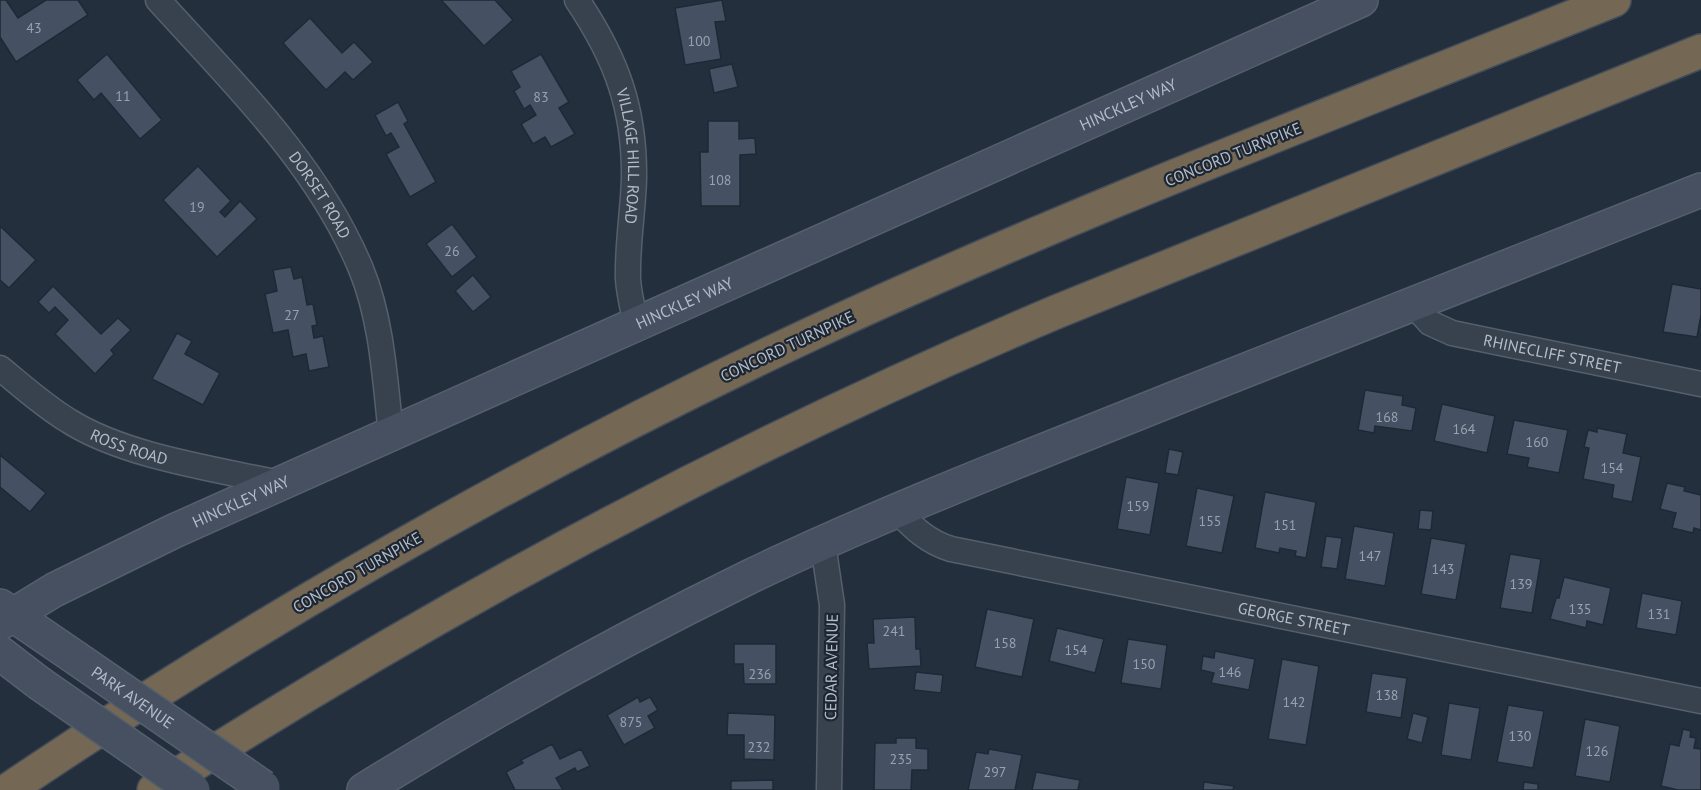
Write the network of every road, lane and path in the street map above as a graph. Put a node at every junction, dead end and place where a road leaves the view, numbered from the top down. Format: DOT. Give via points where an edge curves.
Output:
graph roads {
  1 [pos="158,0"];
  2 [pos="577,0"];
  3 [pos="1361,0"];
  4 [pos="1614,0"];
  5 [pos="1701,51"];
  6 [pos="1701,190"];
  7 [pos="1413,304"];
  8 [pos="636,324"];
  9 [pos="0,368"];
  10 [pos="1701,384"];
  11 [pos="391,435"];
  12 [pos="279,483"];
  13 [pos="898,511"];
  14 [pos="823,544"];
  15 [pos="4,614"];
  16 [pos="0,653"];
  17 [pos="1701,701"];
  18 [pos="264,789"];
  19 [pos="8,790"];
  20 [pos="154,790"];
  21 [pos="193,790"];
  22 [pos="364,790"];
  23 [pos="829,790"];
  1 -- 11 [label="street, DORSET ROAD" via="276,131 337,219 361,270 376,320"];
  2 -- 8 [label="street, VILLAGE HILL ROAD" via="616,68 628,106 634,179 628,280"];
  3 -- 8 [label="main road, HINCKLEY WAY"];
  4 -- 19 [label="highway, CONCORD TURNPIKE" via="1012,244 722,377 540,469 361,569 185,675"];
  5 -- 20 [label="highway" via="963,351 779,438 599,528 423,625"];
  6 -- 7 [label="main road"];
  7 -- 10 [label="street, RHINECLIFF STREET" via="1430,323 1452,333"];
  7 -- 13 [label="main road"];
  8 -- 11 [label="main road, HINCKLEY WAY"];
  9 -- 12 [label="street, ROSS ROAD" via="69,422 118,445"];
  11 -- 12 [label="main road, HINCKLEY WAY"];
  12 -- 15 [label="main road, HINCKLEY WAY"];
  13 -- 14 [label="main road"];
  13 -- 17 [label="street, GEORGE STREET" via="921,535 951,549"];
  14 -- 22 [label="main road" via="755,574 579,664"];
  14 -- 23 [label="street, CEDAR AVENUE" via="832,605"];
  15 -- 18 [label="main road, PARK AVENUE, bridge" via="76,658"];
  16 -- 21 [label="main road, bridge"];
}
